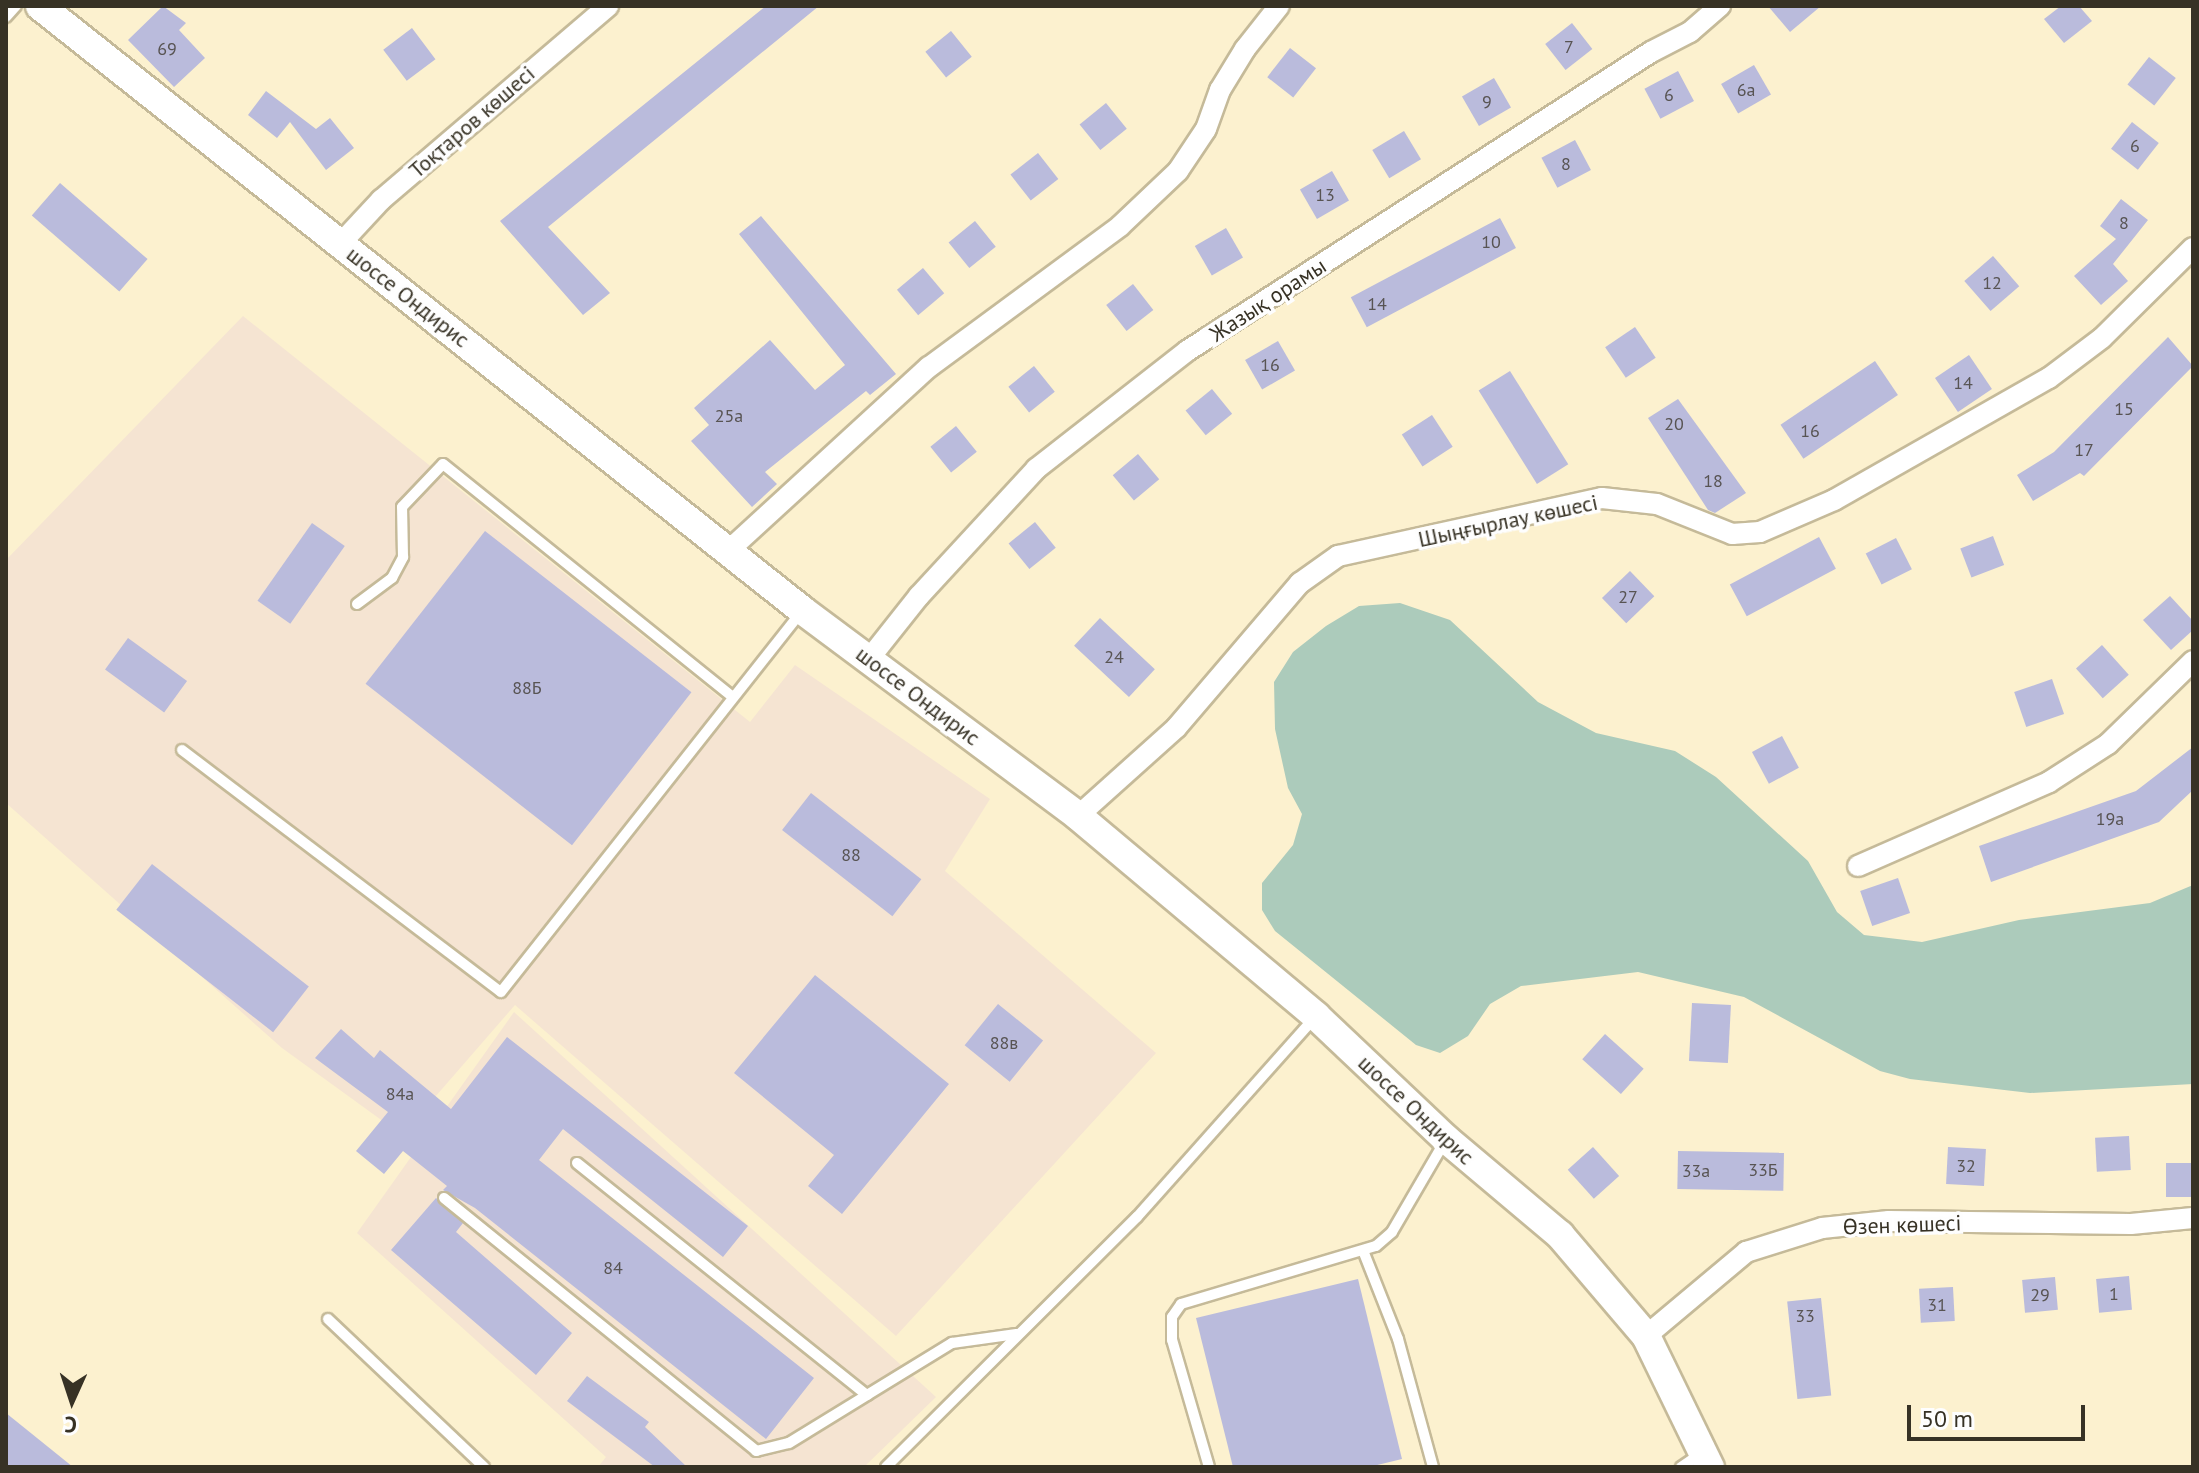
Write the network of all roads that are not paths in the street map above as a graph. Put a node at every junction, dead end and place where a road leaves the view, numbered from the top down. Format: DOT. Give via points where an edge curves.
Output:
graph roads {
  1 [pos="16,6"];
  2 [pos="40,6"];
  3 [pos="608,6"];
  4 [pos="1279,6"];
  5 [pos="1720,6"];
  6 [pos="6,17"];
  7 [pos="341,243"];
  8 [pos="2193,248"];
  9 [pos="729,550"];
  10 [pos="357,604"];
  11 [pos="802,610"];
  12 [pos="869,659"];
  13 [pos="2193,661"];
  14 [pos="733,697"];
  15 [pos="182,750"];
  16 [pos="1078,816"];
  17 [pos="1858,866"];
  18 [pos="1316,1016"];
  19 [pos="1446,1139"];
  20 [pos="577,1163"];
  21 [pos="444,1198"];
  22 [pos="2193,1218"];
  23 [pos="1364,1253"];
  24 [pos="328,1319"];
  25 [pos="1016,1334"];
  26 [pos="1646,1336"];
  27 [pos="867,1395"];
  28 [pos="1698,1462"];
  29 [pos="484,1467"];
  30 [pos="886,1467"];
  31 [pos="1209,1467"];
  32 [pos="1433,1467"];
  1 -- 6 [label="lane"];
  2 -- 7 [label="main road, шоссе Ондирис"];
  3 -- 7 [label="street, Тоқтаров көшесі" via="381,200"];
  4 -- 9 [label="street" via="1245,49 1220,90 1206,129 1178,171 1120,226 929,367"];
  5 -- 12 [label="street, Жазық орамы" via="1690,32 1187,351 1036,469 919,596"];
  7 -- 9 [label="main road, шоссе Ондирис"];
  8 -- 16 [label="street, Шыңғырлау көшесі" via="2102,338 2049,378 1834,500 1760,532 1732,534 1657,504 1602,498 1338,556 1300,583 1176,728"];
  9 -- 11 [label="main road, шоссе Ондирис"];
  10 -- 14 [label="lane" via="392,578 403,557 402,507 443,464"];
  11 -- 12 [label="main road, шоссе Ондирис"];
  11 -- 14 [label="lane"];
  12 -- 16 [label="main road, шоссе Ондирис"];
  13 -- 17 [label="street" via="2108,744 2049,782"];
  14 -- 15 [label="lane" via="501,992"];
  16 -- 18 [label="main road, шоссе Ондирис"];
  18 -- 19 [label="main road, шоссе Ондирис"];
  18 -- 25 [label="lane" via="1137,1217"];
  19 -- 23 [label="lane" via="1392,1232"];
  19 -- 26 [label="main road, шоссе Ондирис" via="1560,1235"];
  20 -- 27 [label="lane"];
  21 -- 27 [label="lane" via="756,1451 789,1443"];
  22 -- 26 [label="street, Өзен көшесі" via="2131,1224 1889,1221 1822,1228 1746,1252"];
  23 -- 31 [label="lane" via="1181,1304 1172,1317 1172,1340"];
  23 -- 32 [label="lane" via="1398,1339"];
  24 -- 29 [label="lane"];
  25 -- 27 [label="lane" via="952,1343"];
  25 -- 30 [label="lane"];
  26 -- 28 [label="main road, шоссе Ондирис"];
}
